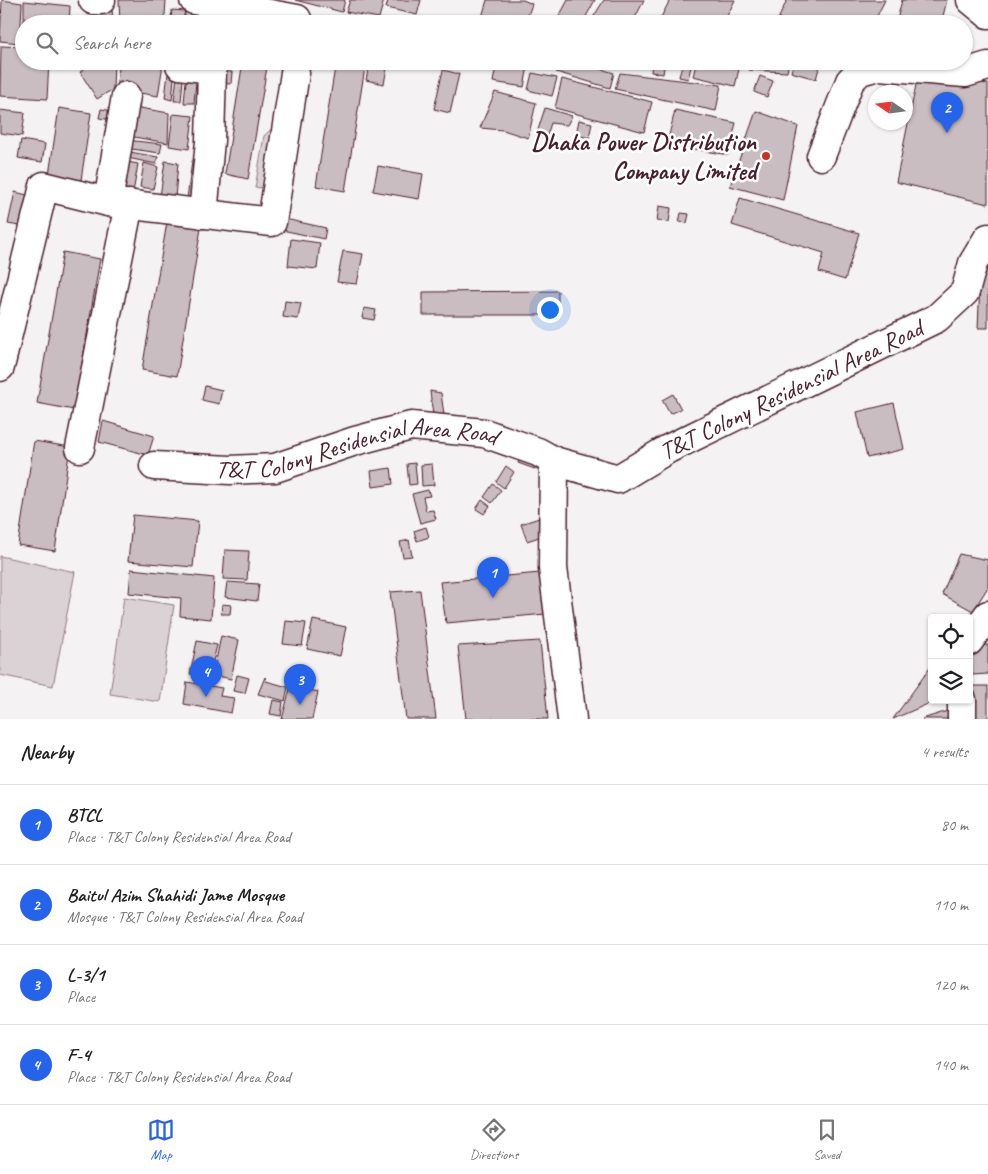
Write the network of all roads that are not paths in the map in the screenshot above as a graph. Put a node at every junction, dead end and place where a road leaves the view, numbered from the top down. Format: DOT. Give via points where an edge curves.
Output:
graph roads {
  1 [pos="93,0"];
  2 [pos="101,0"];
  3 [pos="194,0"];
  4 [pos="971,0"];
  5 [pos="988,14"];
  6 [pos="275,15"];
  7 [pos="988,66"];
  8 [pos="212,70"];
  9 [pos="864,70"];
  10 [pos="928,70"];
  11 [pos="295,73"];
  12 [pos="126,96"];
  13 [pos="821,156"];
  14 [pos="118,203"];
  15 [pos="203,214"];
  16 [pos="988,238"];
  17 [pos="0,367"];
  18 [pos="80,448"];
  19 [pos="554,460"];
  20 [pos="154,466"];
  21 [pos="988,615"];
  22 [pos="973,636"];
  23 [pos="962,704"];
  24 [pos="572,719"];
  25 [pos="962,719"];
  1 -- 2 [label="street"];
  3 -- 6 [label="street"];
  4 -- 5 [label="street"];
  7 -- 10 [label="street" via="965,73"];
  8 -- 15 [label="street"];
  9 -- 13 [label="street" via="850,81"];
  11 -- 15 [label="street" via="272,222"];
  12 -- 14 [label="street"];
  14 -- 15 [label="street"];
  14 -- 17 [label="street" via="44,186"];
  14 -- 18 [label="street"];
  16 -- 19 [label="street, T&T Colony Residensial Area Road" via="974,263 964,292 937,318 668,449 618,479"];
  19 -- 20 [label="street, T&T Colony Residensial Area Road" via="484,433 410,426 355,440 276,468 230,470"];
  19 -- 24 [label="street" via="553,568"];
  21 -- 22 [label="street"];
  23 -- 25 [label="street"];
}
